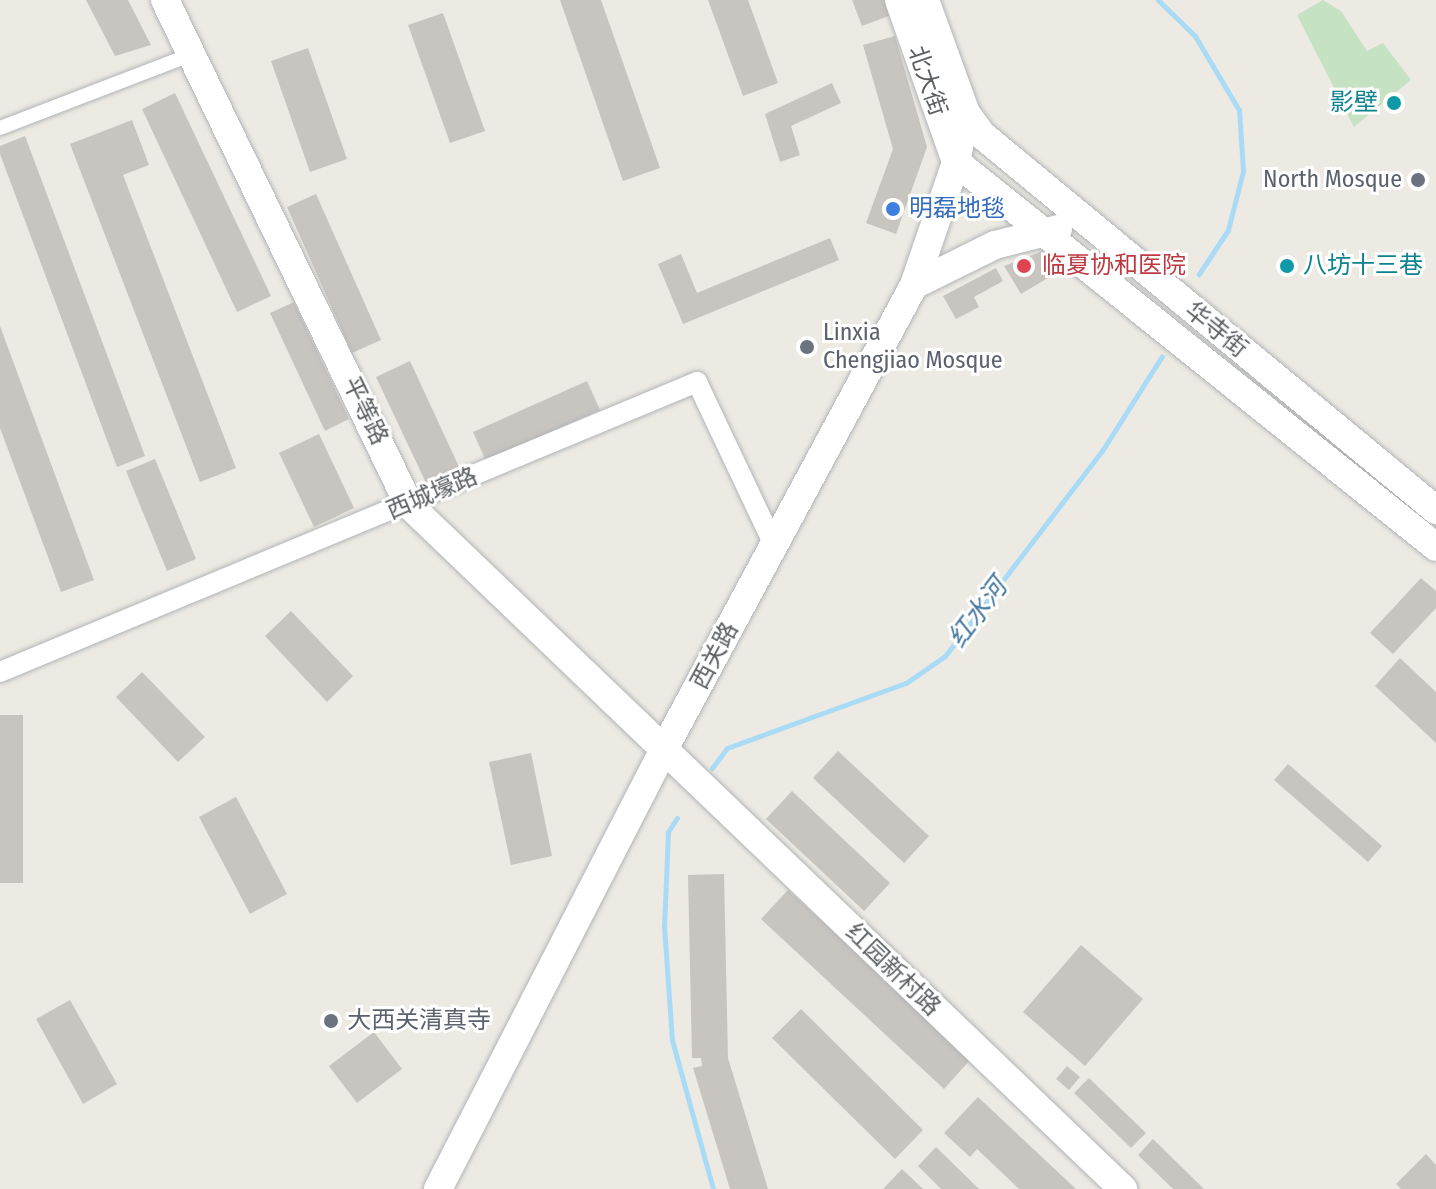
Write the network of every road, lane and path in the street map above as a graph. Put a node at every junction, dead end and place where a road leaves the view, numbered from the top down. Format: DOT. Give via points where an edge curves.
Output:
graph roads {
  1 [pos="165,0"];
  2 [pos="899,0"];
  3 [pos="925,0"];
  4 [pos="194,53"];
  5 [pos="966,113"];
  6 [pos="0,128"];
  7 [pos="956,162"];
  8 [pos="1080,220"];
  9 [pos="1046,234"];
  10 [pos="914,285"];
  11 [pos="409,505"];
  12 [pos="1436,510"];
  13 [pos="774,545"];
  14 [pos="1436,547"];
  15 [pos="0,672"];
  16 [pos="663,751"];
  17 [pos="438,1189"];
  18 [pos="1123,1189"];
  1 -- 4 [label="main road, 平等路"];
  2 -- 7 [label="main road, 北大街"];
  3 -- 5 [label="main road, 北大街"];
  4 -- 6 [label="street"];
  4 -- 11 [label="main road, 平等路"];
  5 -- 7 [label="main road, 西关路"];
  5 -- 8 [label="main road, 华寺街" via="982,135"];
  7 -- 9 [label="main road, 华寺街"];
  7 -- 10 [label="main road, 西关路"];
  8 -- 9 [label="main road"];
  8 -- 12 [label="main road, 华寺街"];
  9 -- 10 [label="main road" via="995,245"];
  9 -- 14 [label="main road, 华寺街"];
  10 -- 13 [label="main road, 西关路"];
  11 -- 13 [label="street, 西城壕路" via="697,382"];
  11 -- 15 [label="street, 西城壕路"];
  11 -- 16 [label="main road, 平等路"];
  13 -- 16 [label="main road, 西关路"];
  16 -- 17 [label="main road, 西关路"];
  16 -- 18 [label="main road, 红园新村路"];
}
